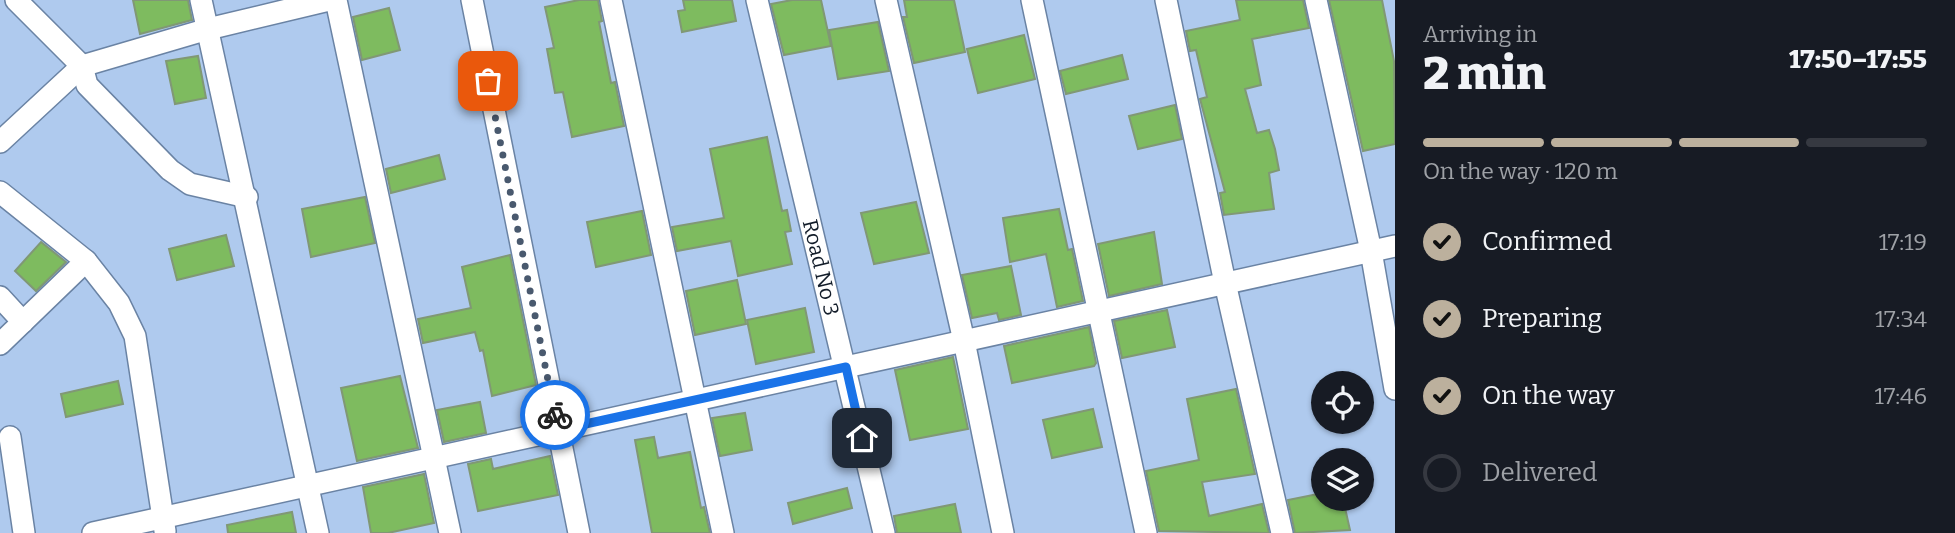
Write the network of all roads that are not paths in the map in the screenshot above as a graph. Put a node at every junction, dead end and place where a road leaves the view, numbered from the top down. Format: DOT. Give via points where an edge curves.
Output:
graph roads {
  1 [pos="16,0"];
  2 [pos="201,0"];
  3 [pos="329,0"];
  4 [pos="336,0"];
  5 [pos="472,0"];
  6 [pos="611,0"];
  7 [pos="757,0"];
  8 [pos="886,0"];
  9 [pos="1032,0"];
  10 [pos="1166,0"];
  11 [pos="1316,0"];
  12 [pos="208,29"];
  13 [pos="82,66"];
  14 [pos="0,142"];
  15 [pos="0,192"];
  16 [pos="247,197"];
  17 [pos="1395,246"];
  18 [pos="1371,251"];
  19 [pos="86,261"];
  20 [pos="1225,283"];
  21 [pos="0,297"];
  22 [pos="1097,311"];
  23 [pos="23,322"];
  24 [pos="964,341"];
  25 [pos="0,344"];
  26 [pos="846,367"];
  27 [pos="1395,389"];
  28 [pos="696,400"];
  29 [pos="558,430"];
  30 [pos="10,437"];
  31 [pos="431,458"];
  32 [pos="308,485"];
  33 [pos="164,526"];
  34 [pos="24,533"];
  35 [pos="93,533"];
  36 [pos="318,533"];
  37 [pos="450,533"];
  38 [pos="579,533"];
  39 [pos="723,533"];
  40 [pos="884,533"];
  41 [pos="1003,533"];
  42 [pos="1146,533"];
  43 [pos="1282,533"];
  1 -- 13 [label="street"];
  2 -- 12 [label="street"];
  3 -- 12 [label="street"];
  4 -- 31 [label="street"];
  5 -- 29 [label="street"];
  6 -- 28 [label="street"];
  7 -- 26 [label="street, Road No 3"];
  8 -- 24 [label="street"];
  9 -- 22 [label="street"];
  10 -- 20 [label="street"];
  11 -- 18 [label="street"];
  12 -- 13 [label="street"];
  12 -- 16 [label="street"];
  13 -- 14 [label="street"];
  13 -- 16 [label="street" via="87,85 170,170 190,184"];
  15 -- 19 [label="street"];
  16 -- 32 [label="street"];
  17 -- 18 [label="street"];
  18 -- 20 [label="street"];
  18 -- 27 [label="street"];
  19 -- 23 [label="street"];
  19 -- 33 [label="street" via="119,303 135,336"];
  20 -- 22 [label="street"];
  20 -- 43 [label="street"];
  21 -- 23 [label="street"];
  22 -- 24 [label="street"];
  22 -- 42 [label="street"];
  23 -- 25 [label="street"];
  24 -- 26 [label="street"];
  24 -- 41 [label="street"];
  26 -- 28 [label="street"];
  26 -- 40 [label="street, Road No 3"];
  28 -- 29 [label="street"];
  28 -- 39 [label="street"];
  29 -- 31 [label="street"];
  29 -- 38 [label="street"];
  30 -- 34 [label="street"];
  31 -- 32 [label="street"];
  31 -- 37 [label="street"];
  32 -- 33 [label="street"];
  32 -- 36 [label="street"];
  33 -- 35 [label="street"];
}
